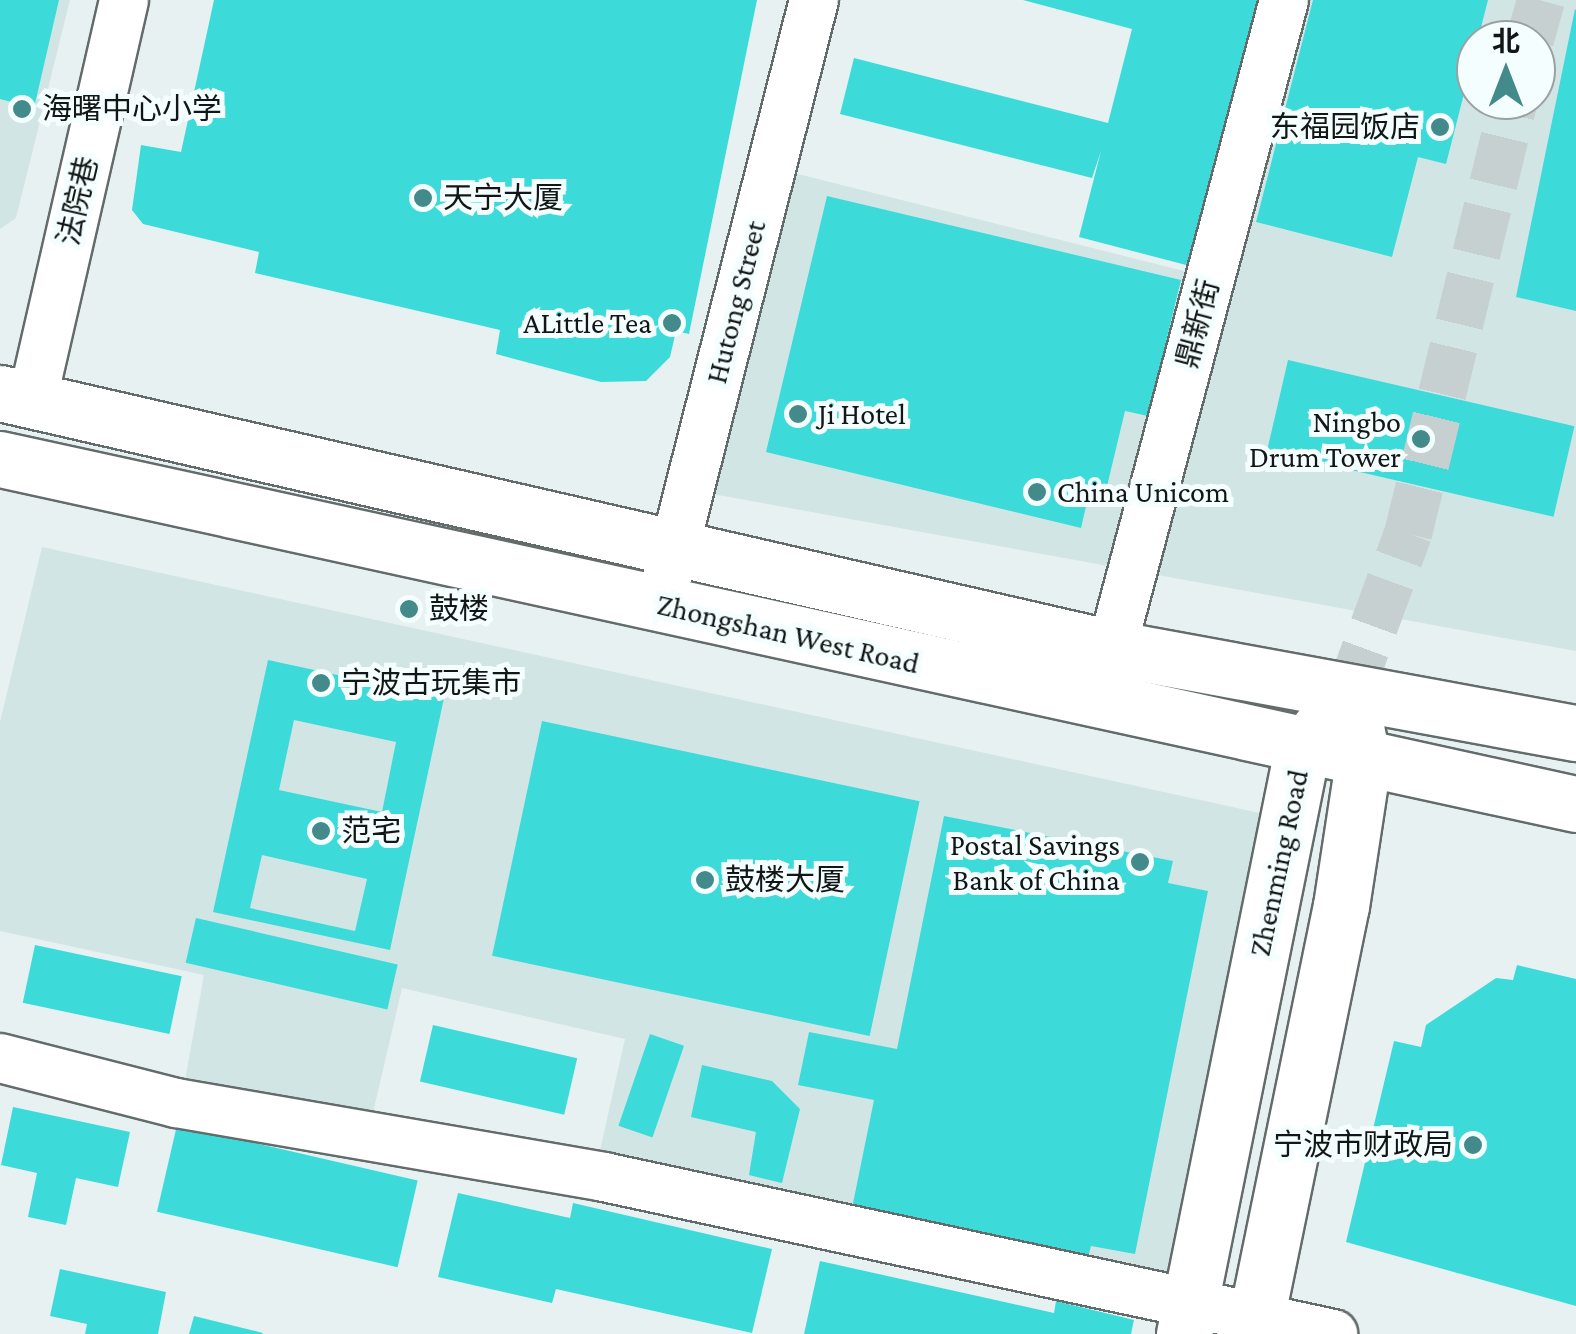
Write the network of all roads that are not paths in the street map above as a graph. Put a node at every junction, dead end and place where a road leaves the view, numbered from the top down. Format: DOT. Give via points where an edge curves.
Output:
graph roads {
  1 [pos="124,0"];
  2 [pos="814,0"];
  3 [pos="1284,0"];
  4 [pos="16,397"];
  5 [pos="1,465"];
  6 [pos="672,552"];
  7 [pos="660,605"];
  8 [pos="1112,648"];
  9 [pos="1349,694"];
  10 [pos="1576,733"];
  11 [pos="1302,750"];
  12 [pos="1363,763"];
  13 [pos="1576,804"];
  14 [pos="0,1058"];
  15 [pos="1187,1318"];
  16 [pos="1254,1327"];
  17 [pos="1334,1334"];
  1 -- 4 [label="street, 法院巷"];
  2 -- 6 [label="street, Hutong Street"];
  3 -- 8 [label="street, 鼎新街"];
  4 -- 6 [label="main road, Zhongshan West Road"];
  5 -- 7 [label="main road, Zhongshan West Road"];
  6 -- 7 [label="street, Hutong Street"];
  6 -- 8 [label="main road, Zhongshan West Road"];
  7 -- 11 [label="main road, Zhongshan West Road"];
  8 -- 9 [label="main road, Zhongshan West Road"];
  9 -- 10 [label="main road, Zhongshan West Road"];
  9 -- 11 [label="main road, Zhenming Road"];
  9 -- 12 [label="main road, Zhenming Road"];
  11 -- 12 [label="main road, Zhongshan West Road"];
  11 -- 15 [label="main road, Zhenming Road"];
  12 -- 13 [label="main road, Zhongshan West Road"];
  12 -- 16 [label="main road, Zhenming Road"];
  14 -- 15 [label="street" via="176,1103 604,1177"];
  15 -- 16 [label="street"];
  16 -- 17 [label="street"];
}
